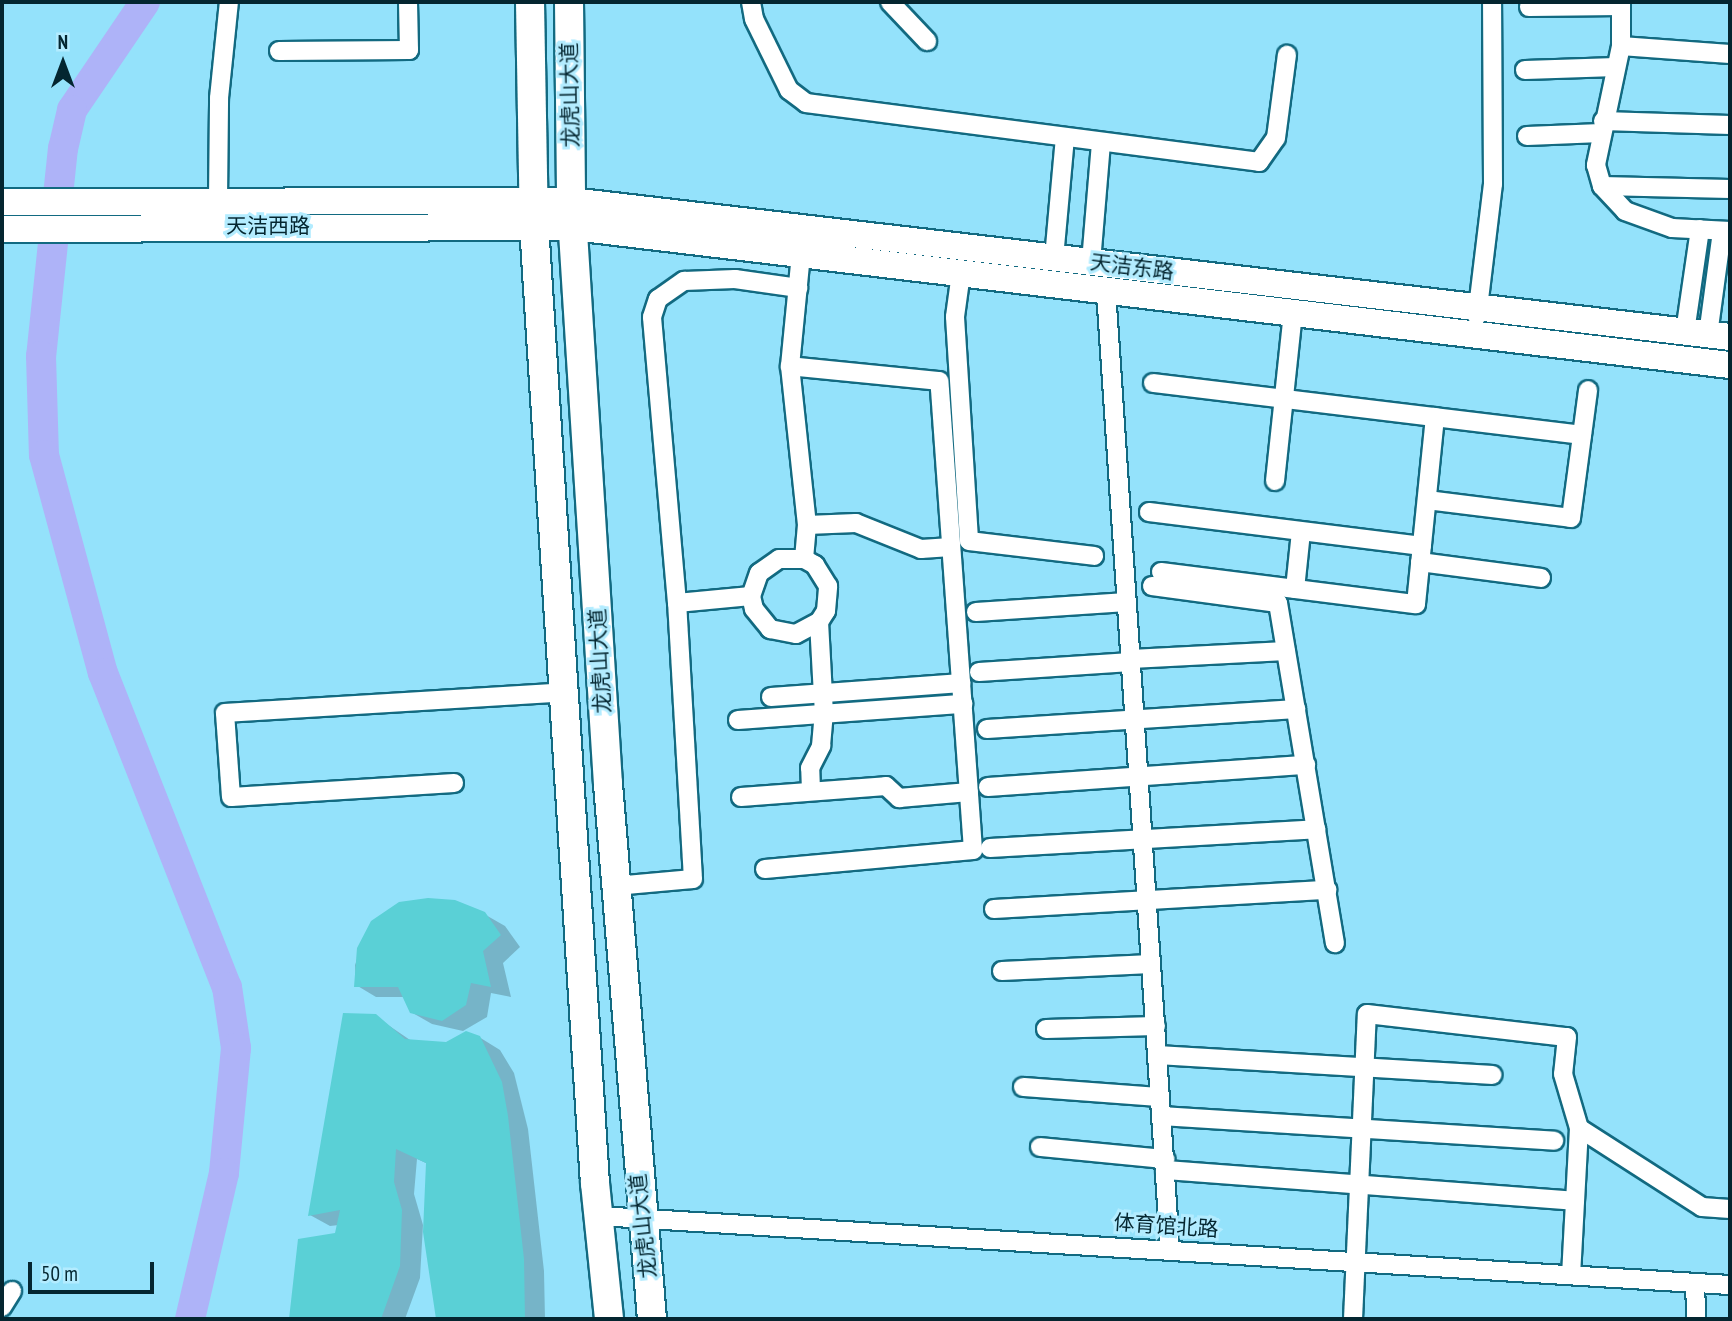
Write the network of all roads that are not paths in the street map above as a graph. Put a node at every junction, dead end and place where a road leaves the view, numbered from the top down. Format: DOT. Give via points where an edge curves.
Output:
graph roads {
  1 [pos="229,2"];
  2 [pos="408,2"];
  3 [pos="530,2"];
  4 [pos="569,2"];
  5 [pos="751,2"];
  6 [pos="890,2"];
  7 [pos="1492,2"];
  8 [pos="1621,4"];
  9 [pos="1529,7"];
  10 [pos="927,41"];
  11 [pos="1621,46"];
  12 [pos="279,51"];
  13 [pos="1730,54"];
  14 [pos="1287,55"];
  15 [pos="1616,67"];
  16 [pos="1525,70"];
  17 [pos="1730,125"];
  18 [pos="1602,127"];
  19 [pos="1527,136"];
  20 [pos="1065,137"];
  21 [pos="1101,142"];
  22 [pos="1602,186"];
  23 [pos="1730,189"];
  24 [pos="218,200"];
  25 [pos="2,202"];
  26 [pos="534,213"];
  27 [pos="573,214"];
  28 [pos="2,229"];
  29 [pos="1700,229"];
  30 [pos="1726,231"];
  31 [pos="801,254"];
  32 [pos="1054,258"];
  33 [pos="1091,262"];
  34 [pos="961,273"];
  35 [pos="798,288"];
  36 [pos="1106,291"];
  37 [pos="1477,308"];
  38 [pos="1293,313"];
  39 [pos="1475,335"];
  40 [pos="1708,335"];
  41 [pos="1730,365"];
  42 [pos="790,366"];
  43 [pos="1153,383"];
  44 [pos="1588,390"];
  45 [pos="1284,399"];
  46 [pos="1435,418"];
  47 [pos="1582,435"];
  48 [pos="1275,481"];
  49 [pos="1427,500"];
  50 [pos="1149,512"];
  51 [pos="807,524"];
  52 [pos="1301,532"];
  53 [pos="951,547"];
  54 [pos="1421,554"];
  55 [pos="1094,556"];
  56 [pos="804,559"];
  57 [pos="1541,578"];
  58 [pos="1295,589"];
  59 [pos="751,596"];
  60 [pos="1127,602"];
  61 [pos="677,603"];
  62 [pos="976,612"];
  63 [pos="819,622"];
  64 [pos="1286,651"];
  65 [pos="1131,660"];
  66 [pos="979,672"];
  67 [pos="961,683"];
  68 [pos="564,692"];
  69 [pos="822,693"];
  70 [pos="771,697"];
  71 [pos="963,704"];
  72 [pos="1296,709"];
  73 [pos="824,714"];
  74 [pos="1135,718"];
  75 [pos="738,720"];
  76 [pos="987,729"];
  77 [pos="1306,765"];
  78 [pos="1139,775"];
  79 [pos="454,783"];
  80 [pos="988,787"];
  81 [pos="811,792"];
  82 [pos="969,792"];
  83 [pos="741,797"];
  84 [pos="1316,829"];
  85 [pos="1143,839"];
  86 [pos="990,848"];
  87 [pos="765,869"];
  88 [pos="615,886"];
  89 [pos="1326,890"];
  90 [pos="1147,901"];
  91 [pos="994,909"];
  92 [pos="1335,943"];
  93 [pos="1151,964"];
  94 [pos="1002,971"];
  95 [pos="1156,1026"];
  96 [pos="1046,1029"];
  97 [pos="1158,1055"];
  98 [pos="1364,1068"];
  99 [pos="1492,1075"];
  100 [pos="1023,1087"];
  101 [pos="1160,1097"];
  102 [pos="1161,1116"];
  103 [pos="1579,1128"];
  104 [pos="1360,1130"];
  105 [pos="1554,1141"];
  106 [pos="1040,1147"];
  107 [pos="1165,1165"];
  108 [pos="1357,1185"];
  109 [pos="1575,1201"];
  110 [pos="1730,1209"];
  111 [pos="598,1216"];
  112 [pos="642,1216"];
  113 [pos="1171,1250"];
  114 [pos="1353,1261"];
  115 [pos="1572,1275"];
  116 [pos="1695,1283"];
  117 [pos="1730,1286"];
  118 [pos="12,1291"];
  119 [pos="2,1307"];
  120 [pos="609,1319"];
  121 [pos="652,1319"];
  122 [pos="1353,1319"];
  123 [pos="1696,1319"];
  1 -- 24 [label="street" via="219,98"];
  2 -- 12 [label="street" via="409,50"];
  3 -- 26 [label="main road, 龙虎山大道"];
  4 -- 27 [label="main road, 龙虎山大道"];
  5 -- 20 [label="street" via="754,19 789,90 806,103"];
  6 -- 10 [label="street"];
  7 -- 37 [label="street" via="1493,184"];
  8 -- 9 [label="street"];
  8 -- 11 [label="street"];
  11 -- 13 [label="street"];
  11 -- 15 [label="street"];
  14 -- 21 [label="street" via="1276,138 1259,162"];
  15 -- 16 [label="street"];
  15 -- 18 [label="street"];
  17 -- 18 [label="street"];
  18 -- 19 [label="street"];
  18 -- 22 [label="street" via="1596,164"];
  20 -- 21 [label="street"];
  20 -- 32 [label="street"];
  21 -- 33 [label="street"];
  22 -- 23 [label="street"];
  22 -- 29 [label="street" via="1625,211 1672,228"];
  24 -- 25 [label="main road, 天洁西路"];
  24 -- 26 [label="main road, 天洁西路"];
  26 -- 27 [label="main road, 天洁东路"];
  26 -- 28 [label="main road, 天洁西路"];
  26 -- 68 [label="main road, 龙虎山大道"];
  27 -- 31 [label="main road, 天洁东路"];
  27 -- 32 [label="main road, 天洁东路"];
  27 -- 88 [label="main road, 龙虎山大道"];
  29 -- 30 [label="street"];
  29 -- 40 [label="street"];
  30 -- 40 [label="street"];
  31 -- 34 [label="main road, 天洁东路"];
  31 -- 35 [label="street"];
  32 -- 33 [label="main road, 天洁东路"];
  33 -- 37 [label="main road, 天洁东路"];
  34 -- 36 [label="main road, 天洁东路"];
  34 -- 55 [label="street" via="955,317 969,541"];
  35 -- 42 [label="street"];
  35 -- 61 [label="street" via="735,279 684,281 657,299 652,317"];
  36 -- 38 [label="main road, 天洁东路"];
  36 -- 60 [label="street"];
  37 -- 39 [label="street"];
  37 -- 40 [label="main road, 天洁东路"];
  38 -- 39 [label="main road, 天洁东路"];
  38 -- 45 [label="street"];
  39 -- 41 [label="main road, 天洁东路"];
  42 -- 51 [label="street"];
  42 -- 53 [label="street" via="939,381"];
  43 -- 45 [label="street"];
  44 -- 47 [label="street"];
  45 -- 46 [label="street"];
  45 -- 48 [label="street"];
  46 -- 47 [label="street"];
  46 -- 49 [label="street"];
  47 -- 49 [label="street" via="1572,518"];
  49 -- 54 [label="street"];
  50 -- 52 [label="street"];
  51 -- 53 [label="street" via="856,523 921,549"];
  51 -- 56 [label="street"];
  52 -- 54 [label="street"];
  52 -- 58 [label="street"];
  53 -- 67 [label="street"];
  54 -- 57 [label="street"];
  54 -- 58 [label="street" via="1416,604"];
  56 -- 59 [label="street" via="791,557 768,564 759,573"];
  56 -- 63 [label="street" via="815,565 828,586 826,611"];
  58 -- 64 [label="street" via="1157,579 1278,604"];
  59 -- 61 [label="street"];
  59 -- 63 [label="street" via="760,620 770,629 796,634"];
  60 -- 62 [label="street"];
  60 -- 65 [label="street"];
  61 -- 88 [label="street" via="693,879"];
  63 -- 69 [label="street"];
  64 -- 65 [label="street"];
  64 -- 72 [label="street"];
  65 -- 66 [label="street"];
  65 -- 74 [label="street"];
  67 -- 69 [label="street"];
  67 -- 71 [label="street"];
  68 -- 79 [label="street" via="225,713 231,797"];
  68 -- 111 [label="main road, 龙虎山大道"];
  69 -- 70 [label="street"];
  69 -- 73 [label="street"];
  71 -- 73 [label="street"];
  71 -- 82 [label="street"];
  72 -- 74 [label="street"];
  72 -- 77 [label="street"];
  73 -- 75 [label="street"];
  73 -- 81 [label="street" via="821,746 810,768"];
  74 -- 76 [label="street"];
  74 -- 78 [label="street"];
  77 -- 78 [label="street"];
  77 -- 84 [label="street"];
  78 -- 80 [label="street"];
  78 -- 85 [label="street"];
  81 -- 82 [label="street" via="886,786 899,798"];
  81 -- 83 [label="street"];
  82 -- 87 [label="street" via="973,850"];
  84 -- 85 [label="street"];
  84 -- 89 [label="street"];
  85 -- 86 [label="street"];
  85 -- 90 [label="street"];
  88 -- 112 [label="main road, 龙虎山大道"];
  89 -- 90 [label="street"];
  89 -- 92 [label="street"];
  90 -- 91 [label="street"];
  90 -- 93 [label="street"];
  93 -- 94 [label="street"];
  93 -- 95 [label="street"];
  95 -- 96 [label="street"];
  95 -- 97 [label="street"];
  97 -- 98 [label="street"];
  97 -- 101 [label="street"];
  98 -- 99 [label="street"];
  98 -- 103 [label="street" via="1367,1014 1567,1037 1563,1074"];
  98 -- 104 [label="street"];
  100 -- 101 [label="street"];
  101 -- 102 [label="street"];
  102 -- 104 [label="street"];
  102 -- 107 [label="street"];
  103 -- 109 [label="street"];
  103 -- 110 [label="street" via="1702,1207"];
  104 -- 105 [label="street"];
  104 -- 108 [label="street"];
  106 -- 107 [label="street"];
  107 -- 108 [label="street"];
  107 -- 113 [label="street"];
  108 -- 109 [label="street"];
  108 -- 114 [label="street"];
  109 -- 115 [label="street"];
  111 -- 112 [label="street, 体育馆北路"];
  111 -- 120 [label="main road, 龙虎山大道"];
  112 -- 113 [label="street, 体育馆北路"];
  112 -- 121 [label="main road, 龙虎山大道"];
  113 -- 114 [label="street, 体育馆北路"];
  114 -- 115 [label="street, 体育馆北路"];
  114 -- 122 [label="street"];
  115 -- 116 [label="street, 体育馆北路"];
  116 -- 117 [label="street, 体育馆北路"];
  116 -- 123 [label="street"];
  118 -- 119 [label="street"];
}
